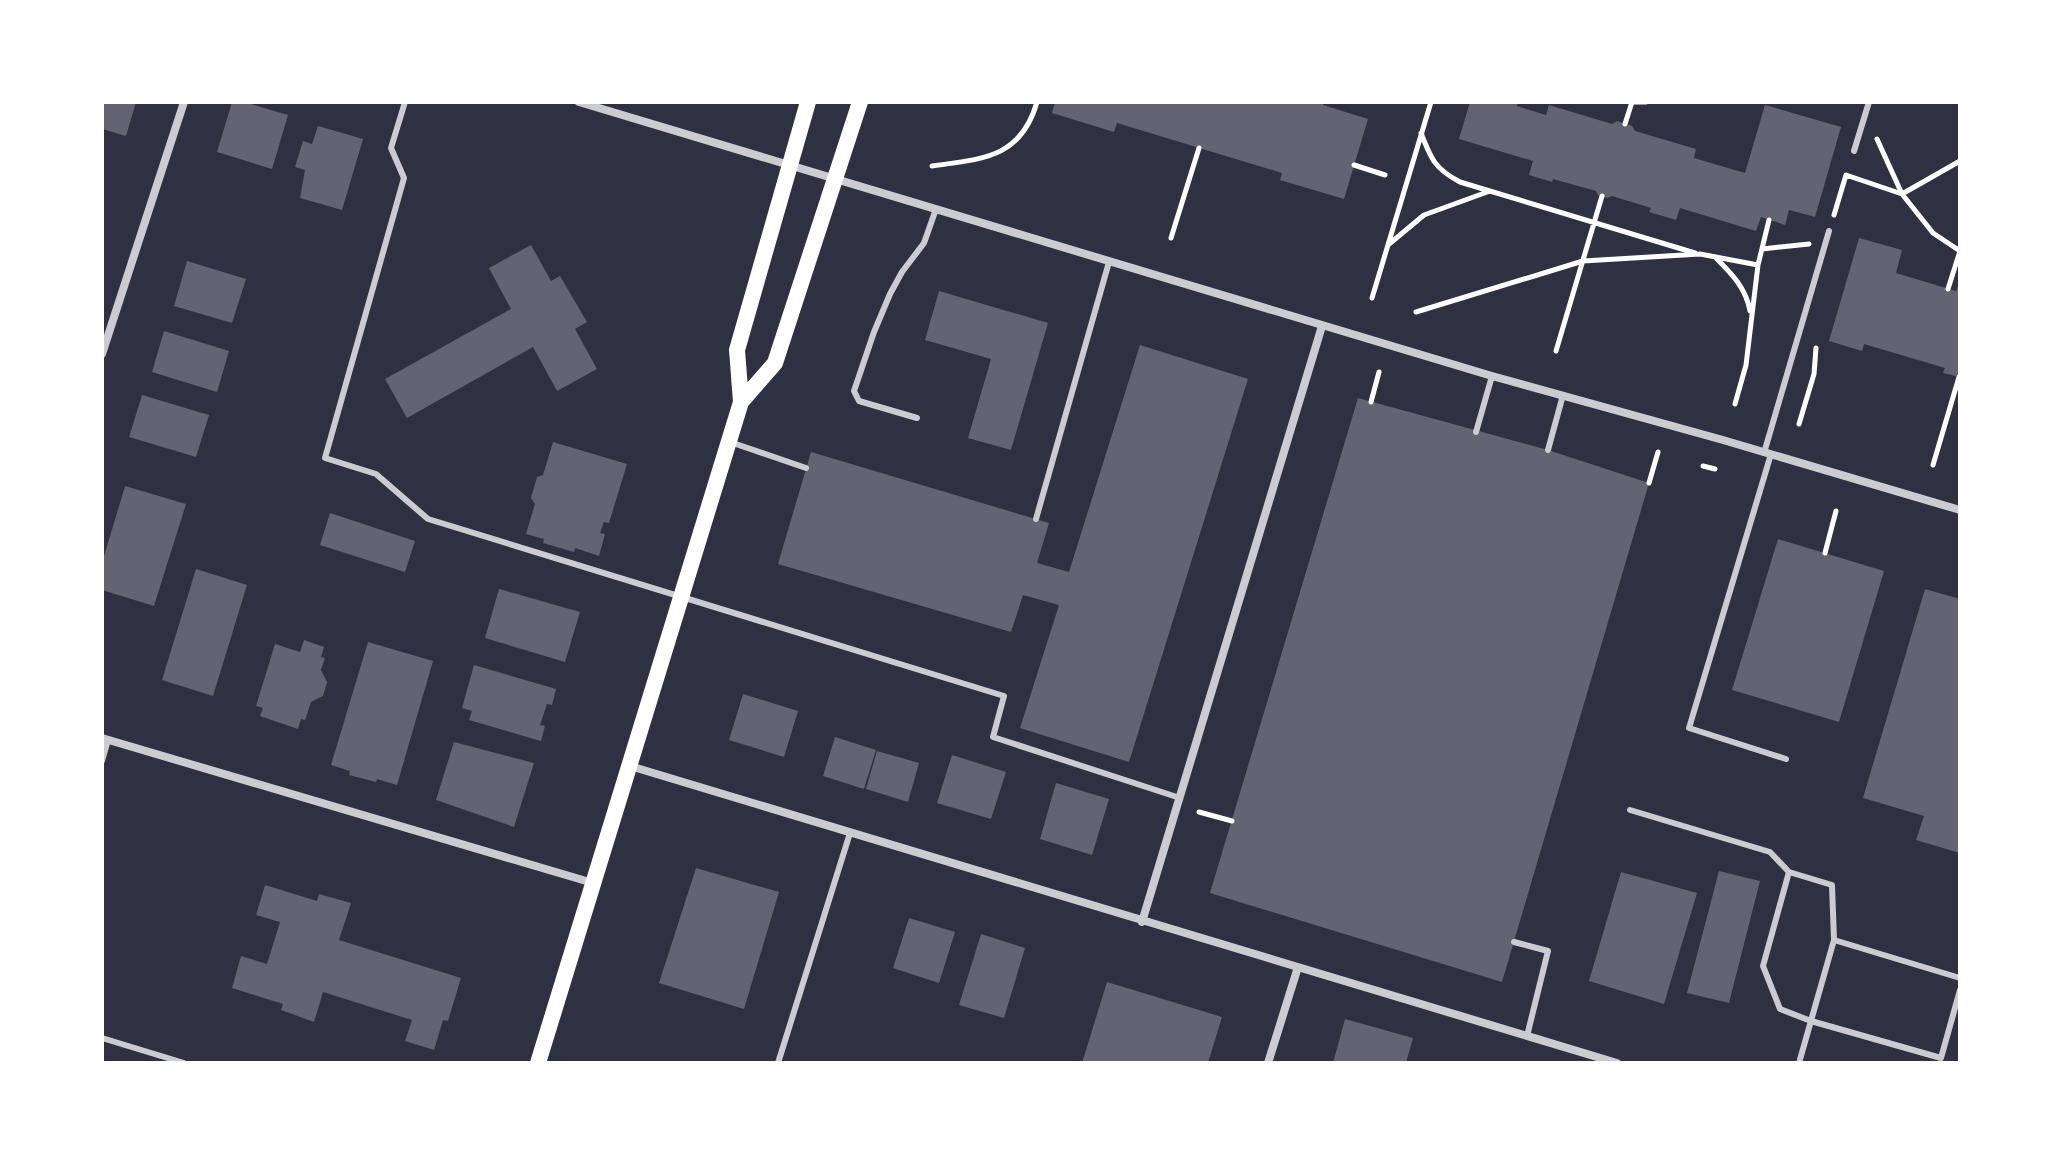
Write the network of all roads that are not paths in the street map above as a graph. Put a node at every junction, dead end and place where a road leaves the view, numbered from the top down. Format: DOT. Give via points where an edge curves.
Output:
graph roads {
  1 [pos="184,102"];
  2 [pos="405,102"];
  3 [pos="579,102"];
  4 [pos="808,102"];
  5 [pos="860,102"];
  6 [pos="1868,105"];
  7 [pos="1854,151"];
  8 [pos="790,165"];
  9 [pos="836,179"];
  10 [pos="936,209"];
  11 [pos="1829,231"];
  12 [pos="1109,262"];
  13 [pos="1322,326"];
  14 [pos="102,354"];
  15 [pos="1492,376"];
  16 [pos="1563,395"];
  17 [pos="741,402"];
  18 [pos="917,418"];
  19 [pos="1476,432"];
  20 [pos="730,442"];
  21 [pos="1548,450"];
  22 [pos="1768,454"];
  23 [pos="806,468"];
  24 [pos="1960,510"];
  25 [pos="1036,519"];
  26 [pos="680,598"];
  27 [pos="105,739"];
  28 [pos="1786,759"];
  29 [pos="102,761"];
  30 [pos="629,766"];
  31 [pos="1180,798"];
  32 [pos="1630,810"];
  33 [pos="850,833"];
  34 [pos="1789,872"];
  35 [pos="593,883"];
  36 [pos="1142,922"];
  37 [pos="1834,940"];
  38 [pos="1514,942"];
  39 [pos="1298,967"];
  40 [pos="1960,978"];
  41 [pos="1960,990"];
  42 [pos="1811,1021"];
  43 [pos="1527,1036"];
  44 [pos="102,1038"];
  45 [pos="184,1063"];
  46 [pos="538,1063"];
  47 [pos="778,1063"];
  48 [pos="1268,1063"];
  49 [pos="1617,1063"];
  50 [pos="1799,1063"];
  1 -- 14 [label="street"];
  2 -- 26 [label="lane" via="391,148 404,178 325,458 376,474 428,519"];
  3 -- 8 [label="street"];
  4 -- 8 [label="main road"];
  5 -- 9 [label="main road"];
  6 -- 7 [label="lane"];
  8 -- 9 [label="street"];
  8 -- 17 [label="main road" via="737,350"];
  9 -- 10 [label="street"];
  9 -- 17 [label="main road" via="775,363"];
  10 -- 12 [label="street"];
  10 -- 18 [label="lane" via="924,243 884,307 854,391 859,401"];
  11 -- 22 [label="lane"];
  12 -- 13 [label="street"];
  12 -- 25 [label="lane"];
  13 -- 15 [label="street"];
  13 -- 31 [label="street"];
  15 -- 16 [label="street"];
  15 -- 19 [label="lane"];
  16 -- 21 [label="lane"];
  16 -- 22 [label="street"];
  17 -- 20 [label="main road"];
  20 -- 23 [label="lane"];
  20 -- 26 [label="main road"];
  22 -- 24 [label="street"];
  22 -- 28 [label="lane" via="1689,728"];
  26 -- 30 [label="main road"];
  26 -- 31 [label="lane" via="1004,696 993,737"];
  27 -- 29 [label="lane"];
  27 -- 35 [label="street"];
  30 -- 33 [label="street"];
  30 -- 35 [label="main road"];
  31 -- 36 [label="street"];
  32 -- 34 [label="lane" via="1770,852"];
  33 -- 36 [label="street"];
  33 -- 47 [label="lane"];
  34 -- 37 [label="lane" via="1832,885"];
  34 -- 42 [label="lane" via="1763,966 1780,1009"];
  35 -- 46 [label="main road"];
  36 -- 39 [label="street"];
  37 -- 40 [label="lane"];
  37 -- 42 [label="lane"];
  38 -- 43 [label="lane" via="1548,951"];
  39 -- 43 [label="street"];
  39 -- 48 [label="street"];
  41 -- 42 [label="lane" via="1941,1058"];
  42 -- 50 [label="lane"];
  43 -- 49 [label="street"];
  44 -- 45 [label="lane"];
}
